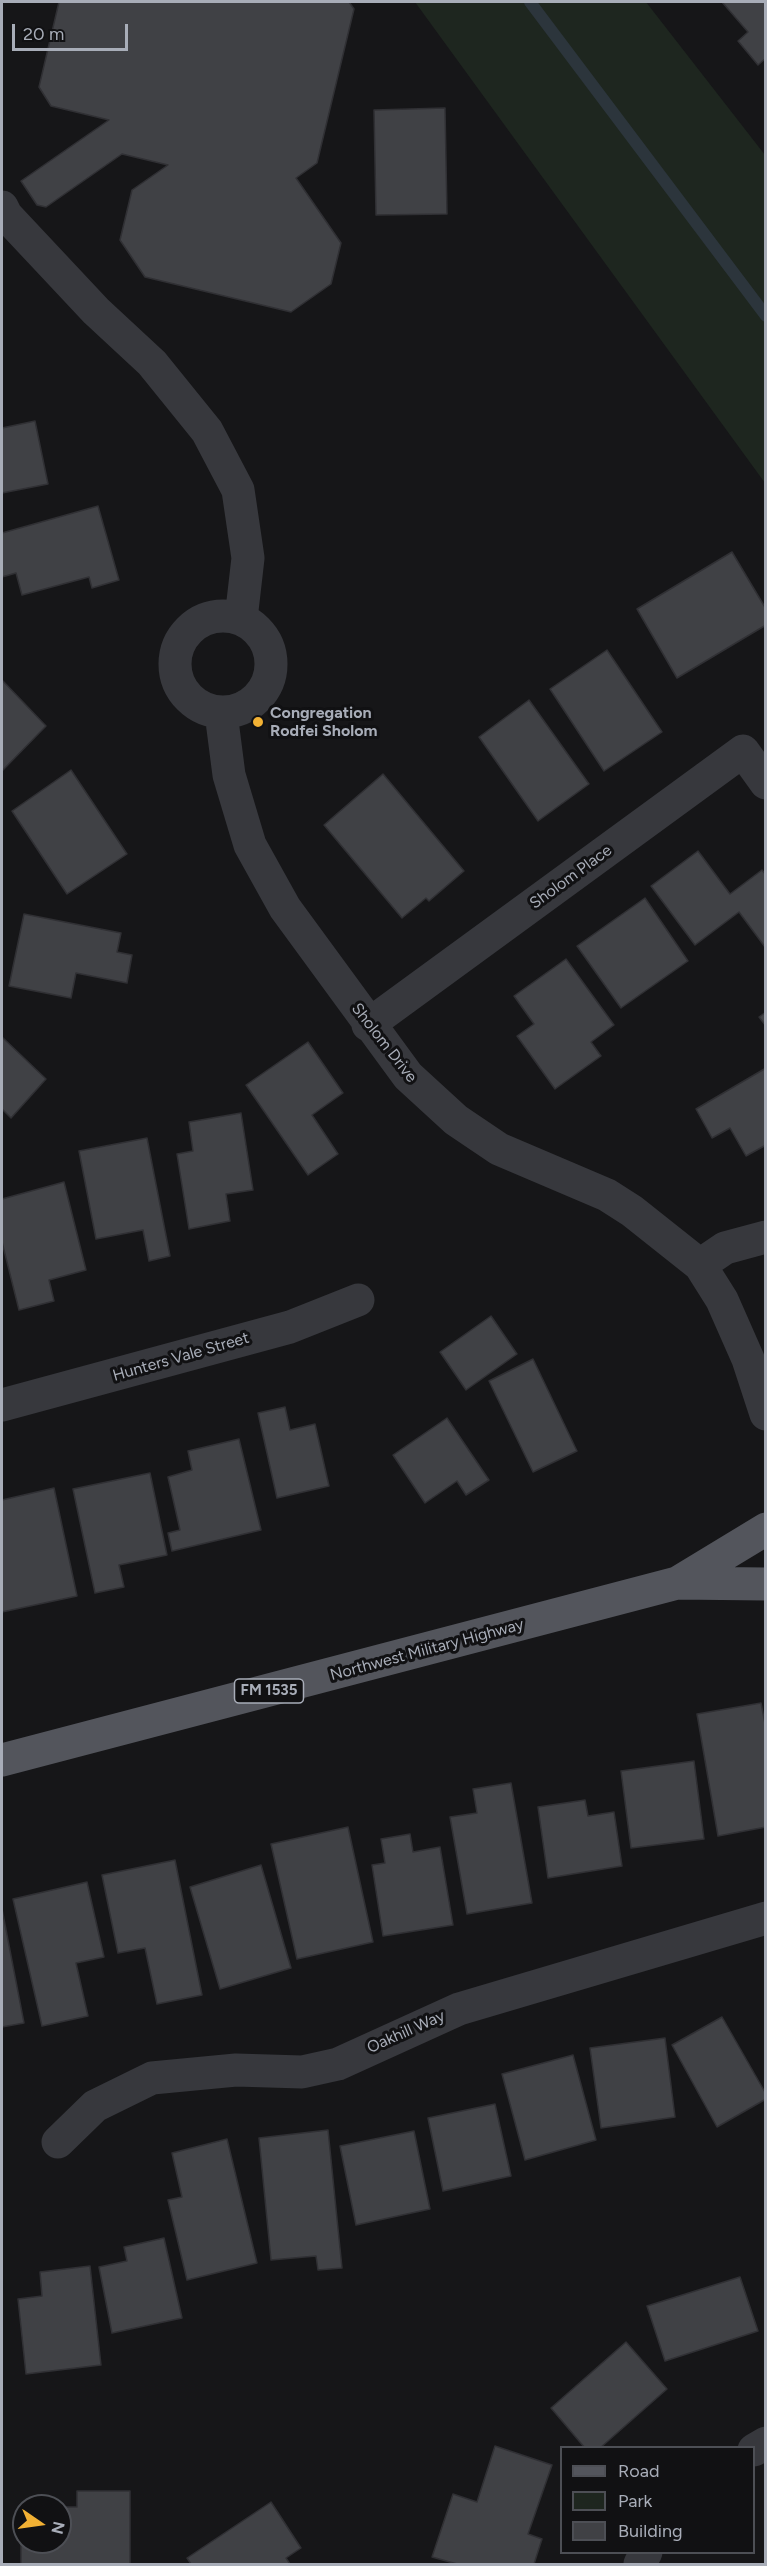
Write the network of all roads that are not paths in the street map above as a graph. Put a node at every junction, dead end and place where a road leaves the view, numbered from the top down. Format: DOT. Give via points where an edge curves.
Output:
graph roads {
  1 [pos="2,207"];
  2 [pos="241,619"];
  3 [pos="221,713"];
  4 [pos="765,783"];
  5 [pos="368,1025"];
  6 [pos="765,1237"];
  7 [pos="700,1265"];
  8 [pos="358,1300"];
  9 [pos="2,1405"];
  10 [pos="765,1414"];
  11 [pos="765,1528"];
  12 [pos="677,1583"];
  13 [pos="765,1584"];
  14 [pos="2,1760"];
  15 [pos="765,1918"];
  16 [pos="58,2142"];
  1 -- 2 [label="street" via="96,311 152,363 207,431 238,490 248,558"];
  2 -- 3 [label="street" via="259,630 269,646 272,666 267,684 256,700 240,710"];
  2 -- 3 [label="street" via="225,615 206,618 190,628 179,644 174,662 177,681 187,697 203,709"];
  3 -- 5 [label="street, Sholom Drive" via="229,775 250,844 285,909"];
  4 -- 5 [label="street, Sholom Place" via="743,751"];
  5 -- 7 [label="street, Sholom Drive" via="408,1076 456,1120 499,1149 607,1195"];
  6 -- 7 [label="street" via="725,1248"];
  7 -- 10 [label="street, Sholom Drive" via="735,1329"];
  8 -- 9 [label="street, Hunters Vale Street" via="290,1327"];
  11 -- 12 [label="main road, Northwest Military Highway / FM 1535"];
  12 -- 13 [label="main road, Northwest Military Highway / FM 1535"];
  12 -- 14 [label="main road, Northwest Military Highway / FM 1535"];
  15 -- 16 [label="street, Oakhill Way" via="459,2009 338,2064 302,2072 236,2070 152,2078 95,2106"];
}
